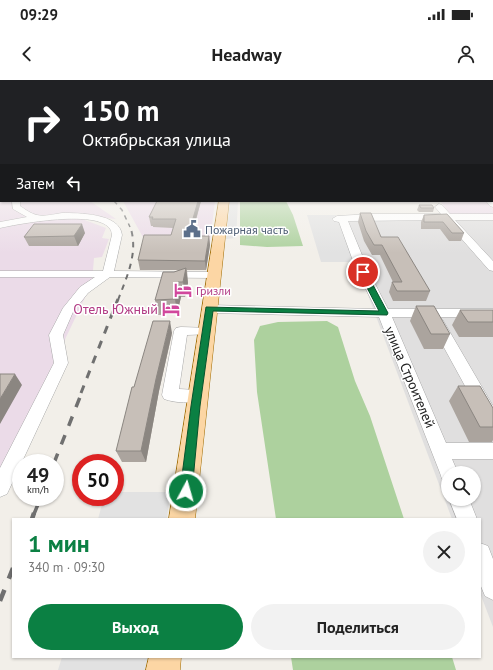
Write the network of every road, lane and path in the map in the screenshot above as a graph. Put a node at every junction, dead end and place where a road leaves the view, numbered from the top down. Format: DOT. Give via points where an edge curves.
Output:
graph roads {
  1 [pos="16,202"];
  2 [pos="224,202"];
  3 [pos="439,207"];
  4 [pos="448,217"];
  5 [pos="493,217"];
  6 [pos="35,218"];
  7 [pos="0,225"];
  8 [pos="493,268"];
  9 [pos="0,274"];
  10 [pos="108,274"];
  11 [pos="215,275"];
  12 [pos="209,309"];
  13 [pos="431,312"];
  14 [pos="384,313"];
  15 [pos="493,313"];
  16 [pos="493,421"];
  17 [pos="441,451"];
  18 [pos="493,451"];
  19 [pos="446,466"];
  20 [pos="0,488"];
  21 [pos="462,506"];
  22 [pos="182,518"];
  23 [pos="467,518"];
  24 [pos="481,557"];
  25 [pos="493,588"];
  26 [pos="165,658"];
  27 [pos="163,670"];
  1 -- 6 [label="street" via="16,207"];
  2 -- 11 [label="main road"];
  3 -- 4 [label="street"];
  4 -- 5 [label="street"];
  4 -- 8 [label="street"];
  4 -- 14 [label="street, улица Строителей" via="345,221 363,272"];
  6 -- 7 [label="street"];
  6 -- 10 [label="street" via="76,216 109,223 118,234"];
  9 -- 10 [label="street"];
  10 -- 11 [label="street"];
  10 -- 20 [label="street" via="84,290 68,311 56,335 61,363"];
  11 -- 12 [label="main road"];
  12 -- 14 [label="street"];
  12 -- 22 [label="main road"];
  13 -- 14 [label="street"];
  13 -- 15 [label="street"];
  13 -- 16 [label="street"];
  14 -- 17 [label="street, улица Строителей"];
  17 -- 18 [label="street"];
  17 -- 19 [label="street, улица Строителей"];
  21 -- 23 [label="street"];
  24 -- 25 [label="street"];
  26 -- 27 [label="main road"];
}
